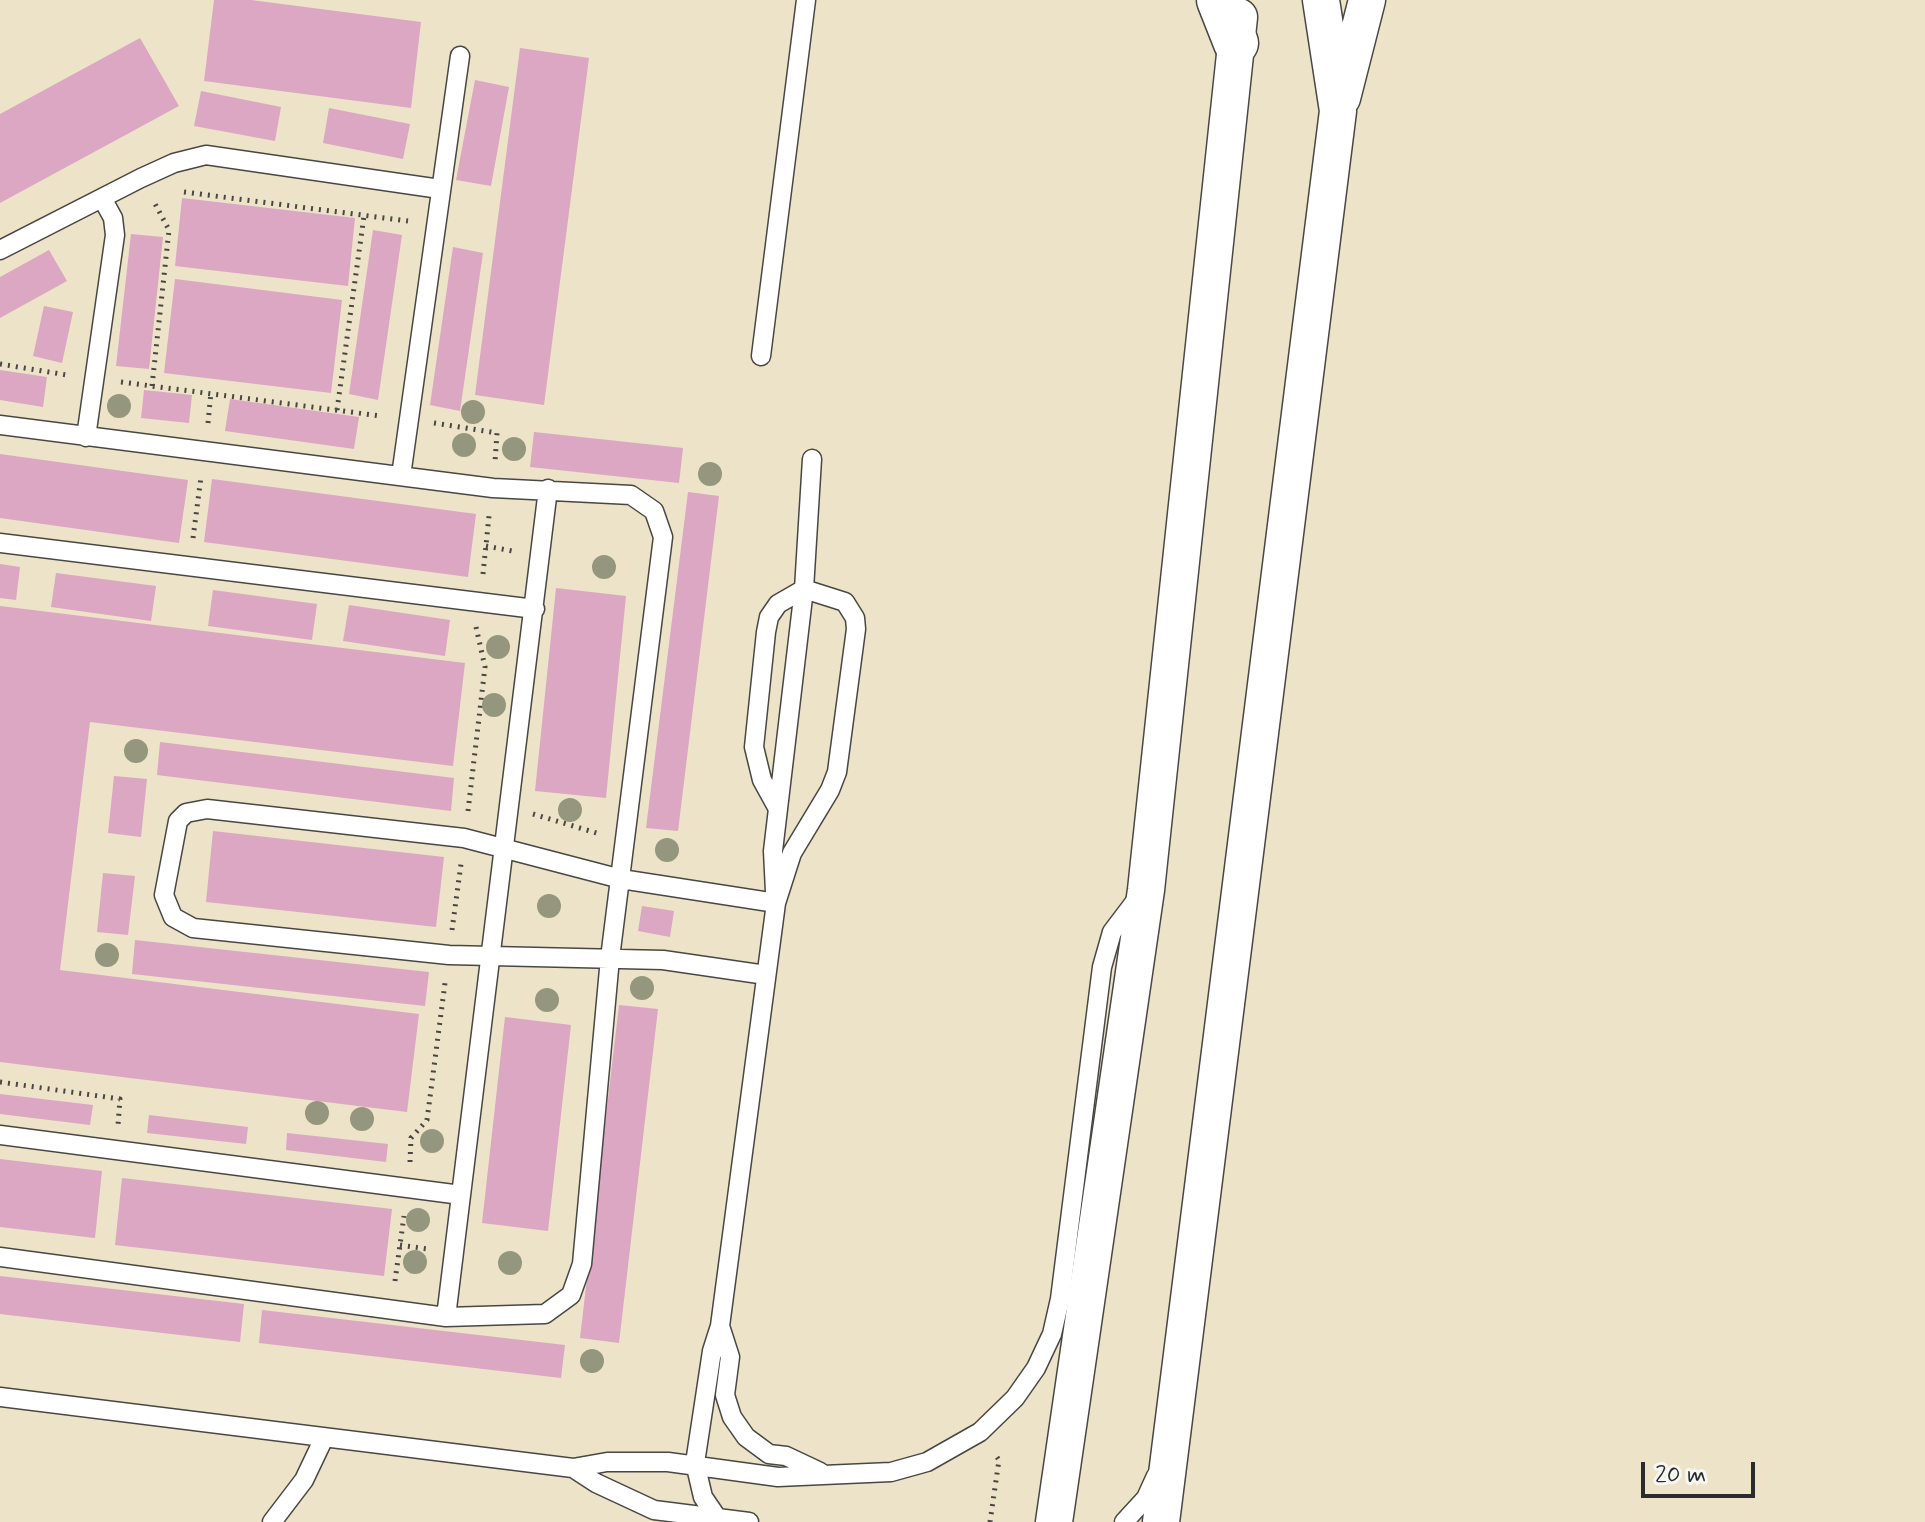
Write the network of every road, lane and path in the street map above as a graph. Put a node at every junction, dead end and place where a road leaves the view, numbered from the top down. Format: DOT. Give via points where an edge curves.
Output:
graph roads {
  1 [pos="806,0"];
  2 [pos="1219,0"];
  3 [pos="1242,0"];
  4 [pos="1321,0"];
  5 [pos="1367,0"];
  6 [pos="1236,43"];
  7 [pos="460,56"];
  8 [pos="1338,111"];
  9 [pos="141,178"];
  10 [pos="440,189"];
  11 [pos="176,191"];
  12 [pos="102,198"];
  13 [pos="166,198"];
  14 [pos="156,206"];
  15 [pos="364,216"];
  16 [pos="434,225"];
  17 [pos="0,250"];
  18 [pos="761,356"];
  19 [pos="0,364"];
  20 [pos="92,379"];
  21 [pos="152,386"];
  22 [pos="337,410"];
  23 [pos="406,419"];
  24 [pos="0,425"];
  25 [pos="86,437"];
  26 [pos="812,459"];
  27 [pos="401,476"];
  28 [pos="493,488"];
  29 [pos="548,489"];
  30 [pos="0,543"];
  31 [pos="804,589"];
  32 [pos="479,600"];
  33 [pos="535,609"];
  34 [pos="469,801"];
  35 [pos="508,806"];
  36 [pos="778,809"];
  37 [pos="464,838"];
  38 [pos="624,842"];
  39 [pos="503,849"];
  40 [pos="621,879"];
  41 [pos="1146,890"];
  42 [pos="776,903"];
  43 [pos="449,955"];
  44 [pos="490,957"];
  45 [pos="610,958"];
  46 [pos="766,975"];
  47 [pos="0,1082"];
  48 [pos="0,1135"];
  49 [pos="116,1150"];
  50 [pos="409,1187"];
  51 [pos="461,1195"];
  52 [pos="0,1257"];
  53 [pos="390,1310"];
  54 [pos="446,1317"];
  55 [pos="720,1326"];
  56 [pos="0,1397"];
  57 [pos="980,1432"];
  58 [pos="324,1438"];
  59 [pos="1170,1445"];
  60 [pos="695,1463"];
  61 [pos="573,1468"];
  62 [pos="822,1473"];
  63 [pos="718,1519"];
  64 [pos="272,1522"];
  65 [pos="749,1522"];
  66 [pos="990,1522"];
  67 [pos="1054,1522"];
  68 [pos="1124,1522"];
  69 [pos="1161,1522"];
  1 -- 18 [label="lane"];
  2 -- 6 [label="highway"];
  3 -- 6 [label="street"];
  4 -- 8 [label="street"];
  5 -- 8 [label="street"];
  6 -- 41 [label="street"];
  7 -- 10 [label="lane"];
  8 -- 59 [label="street"];
  9 -- 10 [label="lane" via="190,157 223,155"];
  9 -- 12 [label="lane"];
  9 -- 14 [label="path"];
  10 -- 16 [label="lane"];
  11 -- 15 [label="path"];
  12 -- 17 [label="lane"];
  12 -- 20 [label="lane" via="115,235"];
  13 -- 14 [label="path"];
  14 -- 21 [label="path" via="169,230"];
  15 -- 16 [label="path"];
  15 -- 22 [label="path"];
  16 -- 23 [label="lane"];
  19 -- 20 [label="path"];
  20 -- 21 [label="path"];
  20 -- 25 [label="lane"];
  21 -- 22 [label="path"];
  22 -- 23 [label="path"];
  23 -- 27 [label="lane"];
  23 -- 28 [label="path" via="497,433"];
  24 -- 25 [label="lane"];
  25 -- 27 [label="lane"];
  26 -- 31 [label="lane"];
  27 -- 28 [label="lane"];
  28 -- 29 [label="lane"];
  28 -- 32 [label="path"];
  29 -- 33 [label="lane"];
  29 -- 38 [label="lane" via="631,495 644,501 661,524"];
  30 -- 32 [label="lane"];
  31 -- 36 [label="lane"];
  31 -- 36 [label="lane" via="778,604 766,632 754,747 762,780"];
  31 -- 42 [label="lane" via="845,602 856,629 837,772 792,853"];
  32 -- 33 [label="lane"];
  32 -- 34 [label="path" via="475,633 485,667"];
  33 -- 35 [label="lane"];
  34 -- 35 [label="path"];
  34 -- 37 [label="path"];
  35 -- 38 [label="path"];
  35 -- 39 [label="lane"];
  36 -- 42 [label="lane" via="773,851"];
  37 -- 39 [label="lane"];
  37 -- 43 [label="path"];
  37 -- 43 [label="lane" via="196,809 186,813 174,831 164,895 173,917 193,928"];
  38 -- 40 [label="lane"];
  39 -- 40 [label="lane"];
  39 -- 44 [label="lane"];
  40 -- 42 [label="lane"];
  40 -- 45 [label="lane"];
  41 -- 57 [label="lane" via="1121,916 1104,958 1052,1334 1015,1398"];
  41 -- 67 [label="street"];
  42 -- 46 [label="lane"];
  43 -- 44 [label="lane"];
  43 -- 50 [label="path" via="427,1120 411,1138"];
  44 -- 45 [label="lane"];
  44 -- 51 [label="lane"];
  45 -- 46 [label="lane"];
  45 -- 54 [label="lane" via="579,1280 571,1295 545,1314"];
  46 -- 55 [label="lane"];
  47 -- 49 [label="path" via="120,1099"];
  48 -- 49 [label="lane"];
  49 -- 50 [label="lane"];
  50 -- 51 [label="lane"];
  50 -- 53 [label="path"];
  51 -- 54 [label="lane"];
  52 -- 53 [label="lane"];
  53 -- 54 [label="lane"];
  55 -- 60 [label="lane"];
  55 -- 62 [label="lane" via="730,1357 725,1395 732,1417 746,1437 769,1454"];
  56 -- 58 [label="lane"];
  57 -- 62 [label="lane" via="927,1462 891,1472"];
  57 -- 66 [label="path" via="999,1460"];
  58 -- 61 [label="lane"];
  58 -- 64 [label="lane" via="304,1480"];
  59 -- 68 [label="lane" via="1146,1498"];
  59 -- 69 [label="street"];
  60 -- 61 [label="lane" via="607,1462"];
  60 -- 62 [label="lane" via="778,1477"];
  60 -- 63 [label="lane" via="703,1497"];
  61 -- 63 [label="lane" via="654,1510"];
  63 -- 65 [label="lane"];
}
